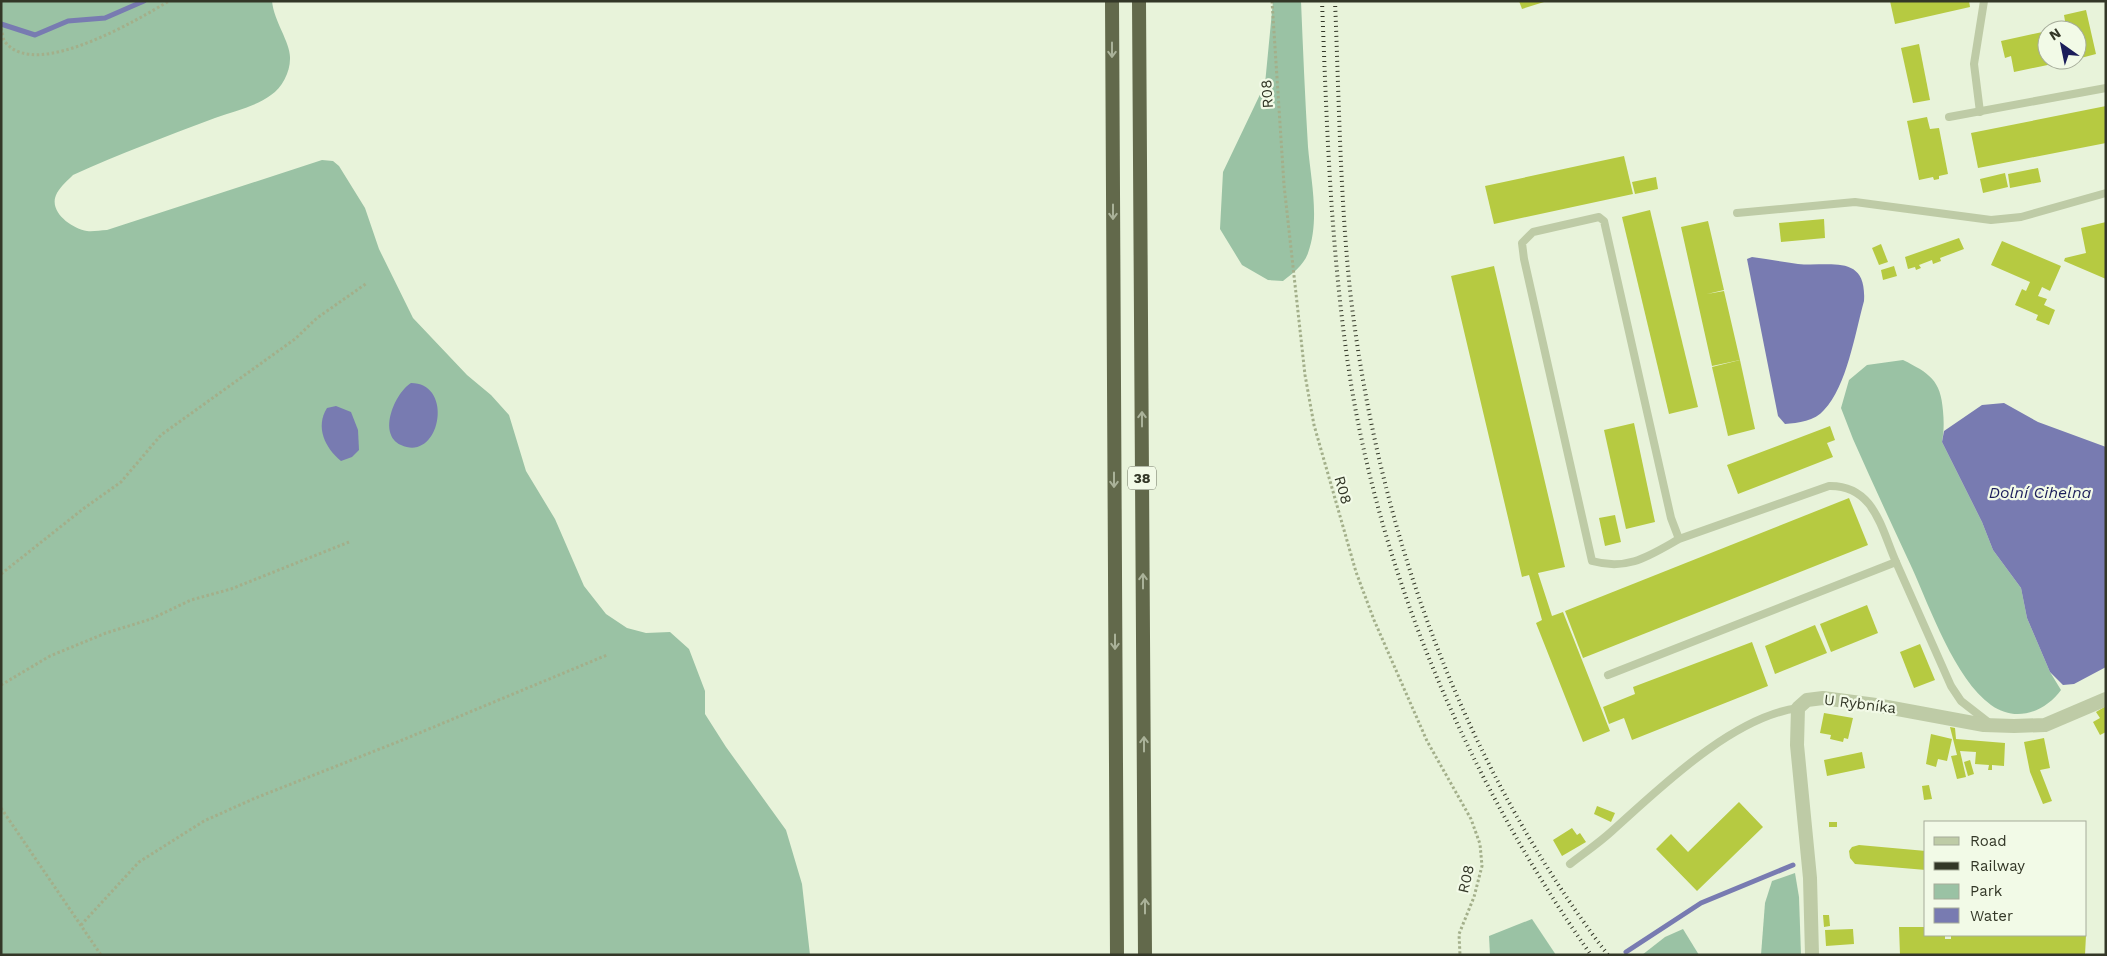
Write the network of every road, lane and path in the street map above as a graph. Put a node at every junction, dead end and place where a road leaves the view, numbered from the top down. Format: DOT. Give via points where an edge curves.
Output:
graph roads {
  1 [pos="169,1"];
  2 [pos="1112,1"];
  3 [pos="1139,1"];
  4 [pos="1272,1"];
  5 [pos="1984,1"];
  6 [pos="1,28"];
  7 [pos="2106,88"];
  8 [pos="1980,112"];
  9 [pos="1949,117"];
  10 [pos="2106,193"];
  11 [pos="1737,213"];
  12 [pos="367,283"];
  13 [pos="1679,539"];
  14 [pos="349,542"];
  15 [pos="1896,562"];
  16 [pos="1,574"];
  17 [pos="607,655"];
  18 [pos="1608,675"];
  19 [pos="1,685"];
  20 [pos="2106,699"];
  21 [pos="1798,708"];
  22 [pos="1993,725"];
  23 [pos="1,808"];
  24 [pos="1570,864"];
  25 [pos="81,925"];
  26 [pos="101,955"];
  27 [pos="1117,955"];
  28 [pos="1145,955"];
  29 [pos="1460,955"];
  30 [pos="1812,955"];
  1 -- 6 [label="path" via="86,45 54,53 34,54 15,49 6,44"];
  2 -- 27 [label="highway, 38, one-way"];
  28 -- 3 [label="highway, 38, one-way"];
  4 -- 29 [label="path, R08" via="1284,185 1305,375 1314,425 1356,572 1371,611 1427,740 1480,844 1482,866 1459,934"];
  5 -- 8 [label="lane" via="1974,64"];
  7 -- 8 [label="lane"];
  8 -- 9 [label="lane"];
  10 -- 11 [label="lane" via="2021,217 1991,220 1855,202"];
  12 -- 16 [label="path" via="161,435 121,482"];
  13 -- 13 [label="lane" via="1671,518 1604,222 1599,217 1533,232 1522,242 1524,258 1592,561 1626,565"];
  13 -- 15 [label="lane" via="1829,486 1842,486 1858,492 1871,504"];
  14 -- 19 [label="path" via="231,590 190,600 151,619 50,656"];
  15 -- 18 [label="lane"];
  15 -- 22 [label="lane" via="1951,686 1966,706"];
  17 -- 25 [label="path" via="253,798 204,821 139,862"];
  20 -- 22 [label="street, U Rybníka" via="2045,725"];
  21 -- 22 [label="street, U Rybníka" via="1807,700 1823,698"];
  21 -- 24 [label="lane" via="1774,713 1703,754"];
  21 -- 30 [label="street" via="1797,745 1810,878"];
  23 -- 25 [label="path"];
  25 -- 26 [label="path"];
}
